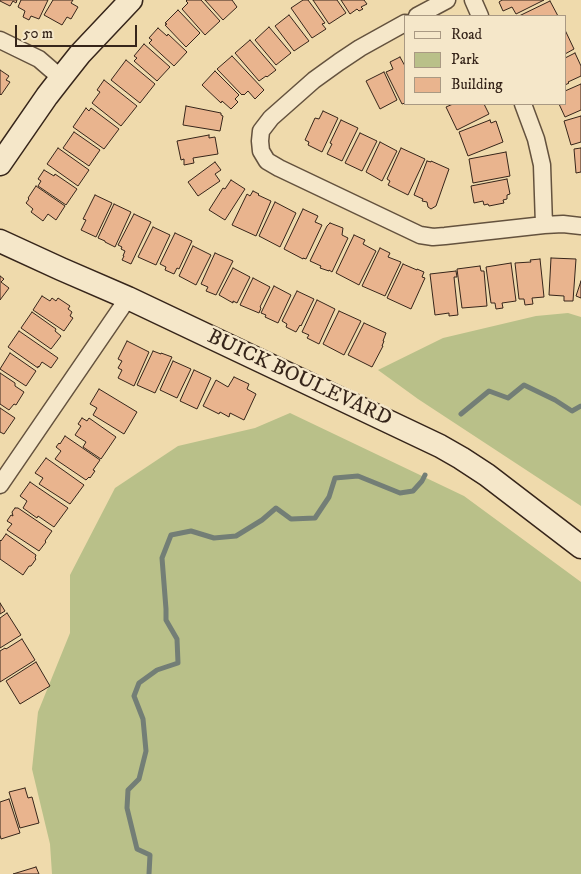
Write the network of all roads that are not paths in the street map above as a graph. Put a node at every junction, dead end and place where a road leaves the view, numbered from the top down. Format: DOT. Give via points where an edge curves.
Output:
graph roads {
  1 [pos="131,0"];
  2 [pos="447,0"];
  3 [pos="473,0"];
  4 [pos="420,15"];
  5 [pos="480,15"];
  6 [pos="404,24"];
  7 [pos="0,40"];
  8 [pos="60,78"];
  9 [pos="523,105"];
  10 [pos="0,164"];
  11 [pos="544,225"];
  12 [pos="581,226"];
  13 [pos="0,240"];
  14 [pos="128,298"];
  15 [pos="0,484"];
  16 [pos="581,546"];
  1 -- 8 [label="street"];
  2 -- 4 [label="street"];
  3 -- 5 [label="street"];
  6 -- 11 [label="street" via="339,62 271,118 261,132 260,141 267,161 420,235 433,237"];
  7 -- 8 [label="street" via="39,59"];
  8 -- 10 [label="street"];
  9 -- 11 [label="street" via="542,165"];
  11 -- 12 [label="street"];
  13 -- 14 [label="street, BUICK BOULEVARD"];
  14 -- 15 [label="street"];
  14 -- 16 [label="street, BUICK BOULEVARD" via="461,458"];
}
